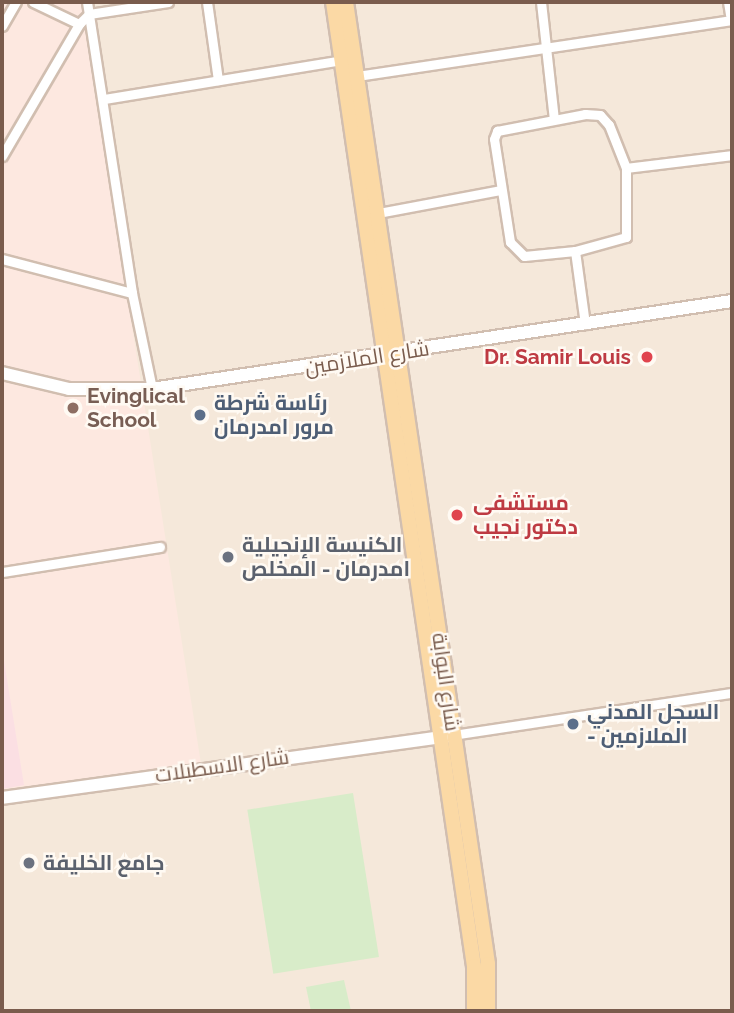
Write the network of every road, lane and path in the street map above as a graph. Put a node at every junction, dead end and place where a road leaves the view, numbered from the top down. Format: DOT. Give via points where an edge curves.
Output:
graph roads {
  1 [pos="16,2"];
  2 [pos="33,2"];
  3 [pos="87,2"];
  4 [pos="168,2"];
  5 [pos="207,2"];
  6 [pos="333,2"];
  7 [pos="346,2"];
  8 [pos="541,2"];
  9 [pos="730,2"];
  10 [pos="89,15"];
  11 [pos="732,17"];
  12 [pos="79,24"];
  13 [pos="2,26"];
  14 [pos="547,46"];
  15 [pos="342,60"];
  16 [pos="357,76"];
  17 [pos="218,80"];
  18 [pos="104,99"];
  19 [pos="554,119"];
  20 [pos="732,155"];
  21 [pos="2,156"];
  22 [pos="626,167"];
  23 [pos="501,190"];
  24 [pos="377,213"];
  25 [pos="575,251"];
  26 [pos="2,259"];
  27 [pos="132,293"];
  28 [pos="732,300"];
  29 [pos="585,324"];
  30 [pos="391,354"];
  31 [pos="2,373"];
  32 [pos="152,389"];
  33 [pos="160,547"];
  34 [pos="2,572"];
  35 [pos="732,693"];
  36 [pos="448,736"];
  37 [pos="2,798"];
  38 [pos="474,1011"];
  39 [pos="488,1011"];
  1 -- 13 [label="street"];
  2 -- 12 [label="street"];
  3 -- 10 [label="street"];
  4 -- 10 [label="street"];
  5 -- 17 [label="street"];
  6 -- 15 [label="main road"];
  7 -- 16 [label="main road"];
  8 -- 14 [label="street"];
  9 -- 11 [label="street"];
  10 -- 12 [label="street"];
  10 -- 18 [label="street"];
  11 -- 14 [label="street"];
  12 -- 21 [label="street"];
  14 -- 16 [label="street"];
  14 -- 19 [label="street"];
  15 -- 17 [label="street"];
  15 -- 30 [label="main road"];
  16 -- 24 [label="main road"];
  17 -- 18 [label="street"];
  18 -- 27 [label="street"];
  19 -- 22 [label="street" via="600,115 609,125"];
  19 -- 23 [label="street" via="497,131 494,139"];
  20 -- 22 [label="street"];
  22 -- 25 [label="street" via="626,237"];
  23 -- 24 [label="street"];
  23 -- 25 [label="street" via="515,251 524,256"];
  24 -- 30 [label="main road"];
  25 -- 29 [label="street"];
  26 -- 27 [label="street"];
  27 -- 32 [label="street"];
  28 -- 29 [label="street, شارع الملازمين"];
  29 -- 30 [label="street, شارع الملازمين"];
  30 -- 32 [label="street, شارع الملازمين"];
  30 -- 36 [label="main road, شارع البوابة"];
  31 -- 32 [label="street, شارع الملازمين" via="77,390"];
  33 -- 34 [label="street"];
  35 -- 36 [label="street"];
  36 -- 37 [label="street, شارع الاسطبلات"];
  36 -- 38 [label="main road, شارع البوابة" via="474,966"];
  36 -- 39 [label="main road, شارع البوابة" via="488,964"];
}
